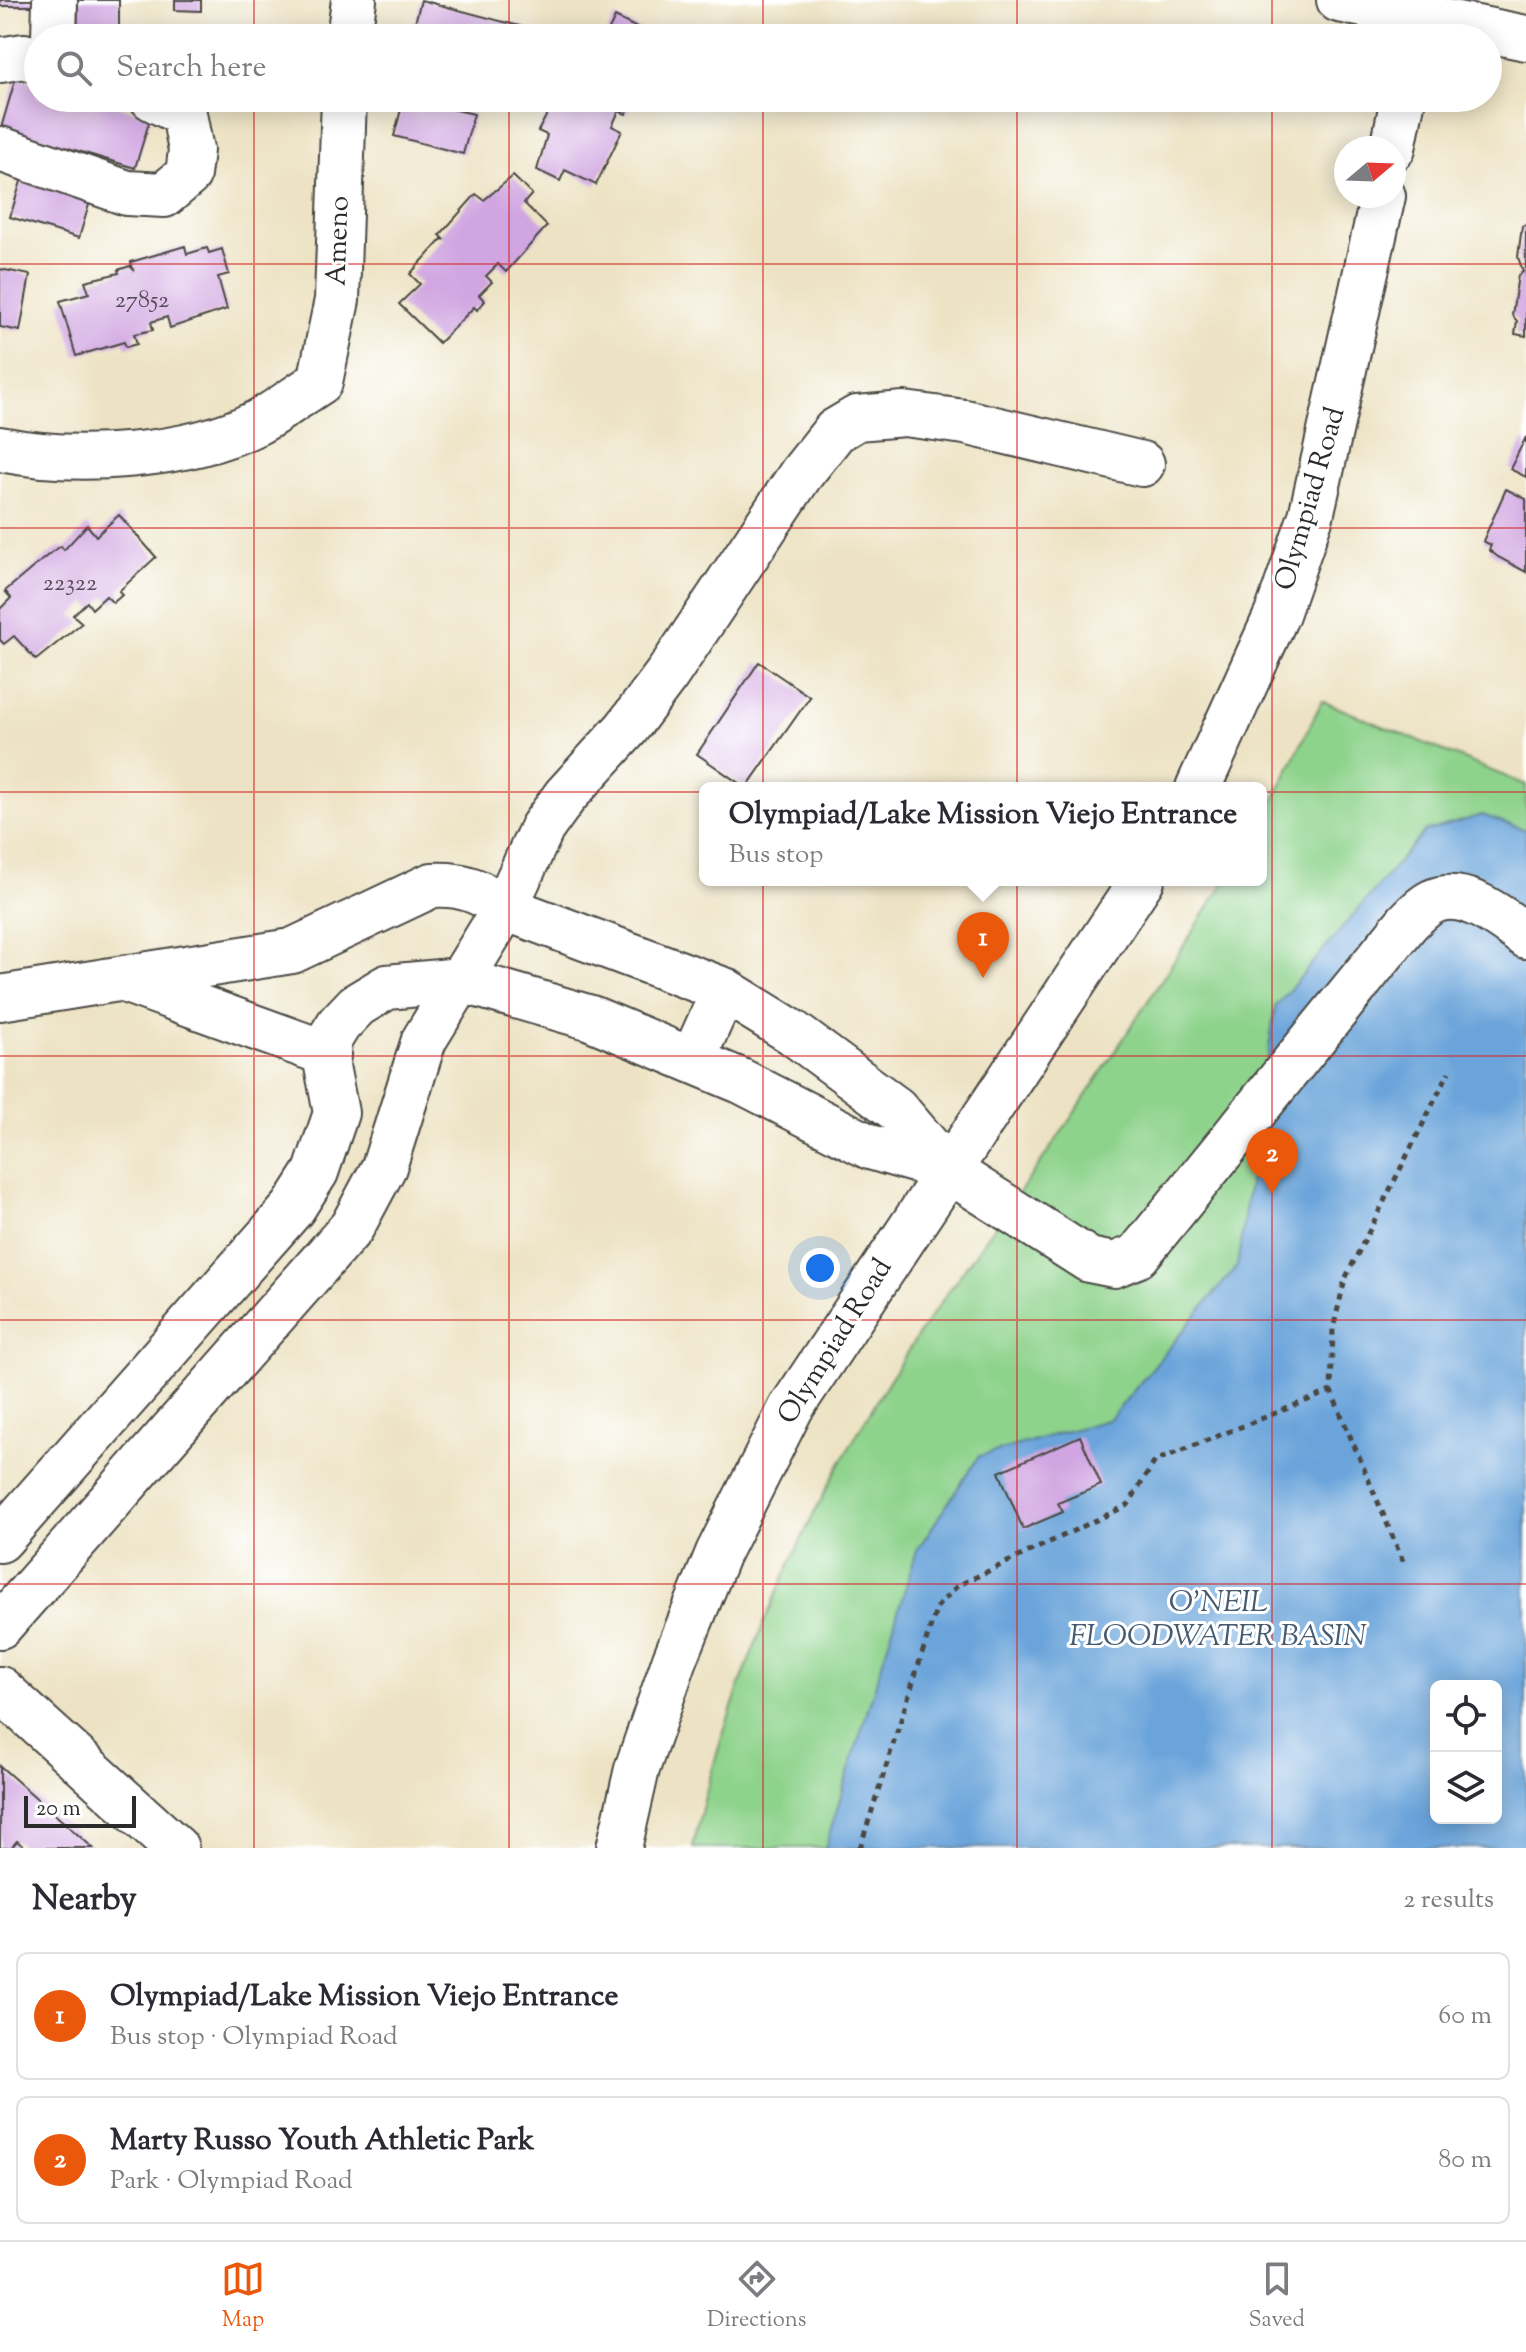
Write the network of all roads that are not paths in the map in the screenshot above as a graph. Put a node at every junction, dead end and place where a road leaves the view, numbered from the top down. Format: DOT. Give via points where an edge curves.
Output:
graph roads {
  1 [pos="55,0"];
  2 [pos="354,0"];
  3 [pos="1339,0"];
  4 [pos="1419,18"];
  5 [pos="54,24"];
  6 [pos="351,24"];
  7 [pos="1451,24"];
  8 [pos="1502,34"];
  9 [pos="1526,38"];
  10 [pos="24,56"];
  11 [pos="0,60"];
  12 [pos="180,112"];
  13 [pos="344,112"];
  14 [pos="1400,112"];
  15 [pos="1395,136"];
  16 [pos="0,149"];
  17 [pos="1380,208"];
  18 [pos="0,449"];
  19 [pos="1142,464"];
  20 [pos="1201,782"];
  21 [pos="1138,886"];
  22 [pos="505,908"];
  23 [pos="1526,936"];
  24 [pos="123,980"];
  25 [pos="461,980"];
  26 [pos="724,990"];
  27 [pos="0,998"];
  28 [pos="328,1054"];
  29 [pos="693,1059"];
  30 [pos="948,1170"];
  31 [pos="0,1540"];
  32 [pos="0,1626"];
  33 [pos="0,1689"];
  34 [pos="176,1848"];
  35 [pos="619,1848"];
  1 -- 5 [label="main road"];
  2 -- 6 [label="main road"];
  3 -- 4 [label="main road"];
  4 -- 7 [label="main road"];
  8 -- 9 [label="main road"];
  10 -- 11 [label="main road"];
  12 -- 16 [label="main road" via="191,150 188,175 164,195 127,193"];
  13 -- 18 [label="main road, Ameno" via="337,300 320,382 257,423 179,449 86,457"];
  14 -- 15 [label="main road"];
  17 -- 20 [label="main road, Olympiad Road" via="1311,516 1277,614"];
  19 -- 22 [label="main road" via="979,425 904,414 857,418 835,431 668,673 542,828"];
  21 -- 30 [label="main road, Olympiad Road"];
  22 -- 24 [label="main road" via="476,889 432,885 292,951"];
  22 -- 25 [label="main road"];
  22 -- 26 [label="main road"];
  23 -- 30 [label="main road" via="1465,901 1436,900 1424,908 1131,1261 1114,1265 1089,1260"];
  24 -- 27 [label="main road"];
  24 -- 28 [label="main road"];
  25 -- 28 [label="main road" via="387,987 357,1005 339,1024"];
  25 -- 29 [label="main road" via="591,1018"];
  25 -- 32 [label="main road" via="424,1040 384,1167 352,1227"];
  26 -- 29 [label="main road"];
  26 -- 30 [label="main road" via="792,1032 896,1109"];
  28 -- 31 [label="main road" via="336,1113 316,1172 293,1208"];
  29 -- 30 [label="main road" via="870,1147"];
  30 -- 35 [label="main road, Olympiad Road" via="836,1337 754,1479 675,1659 637,1769"];
  33 -- 34 [label="main road"];
}
